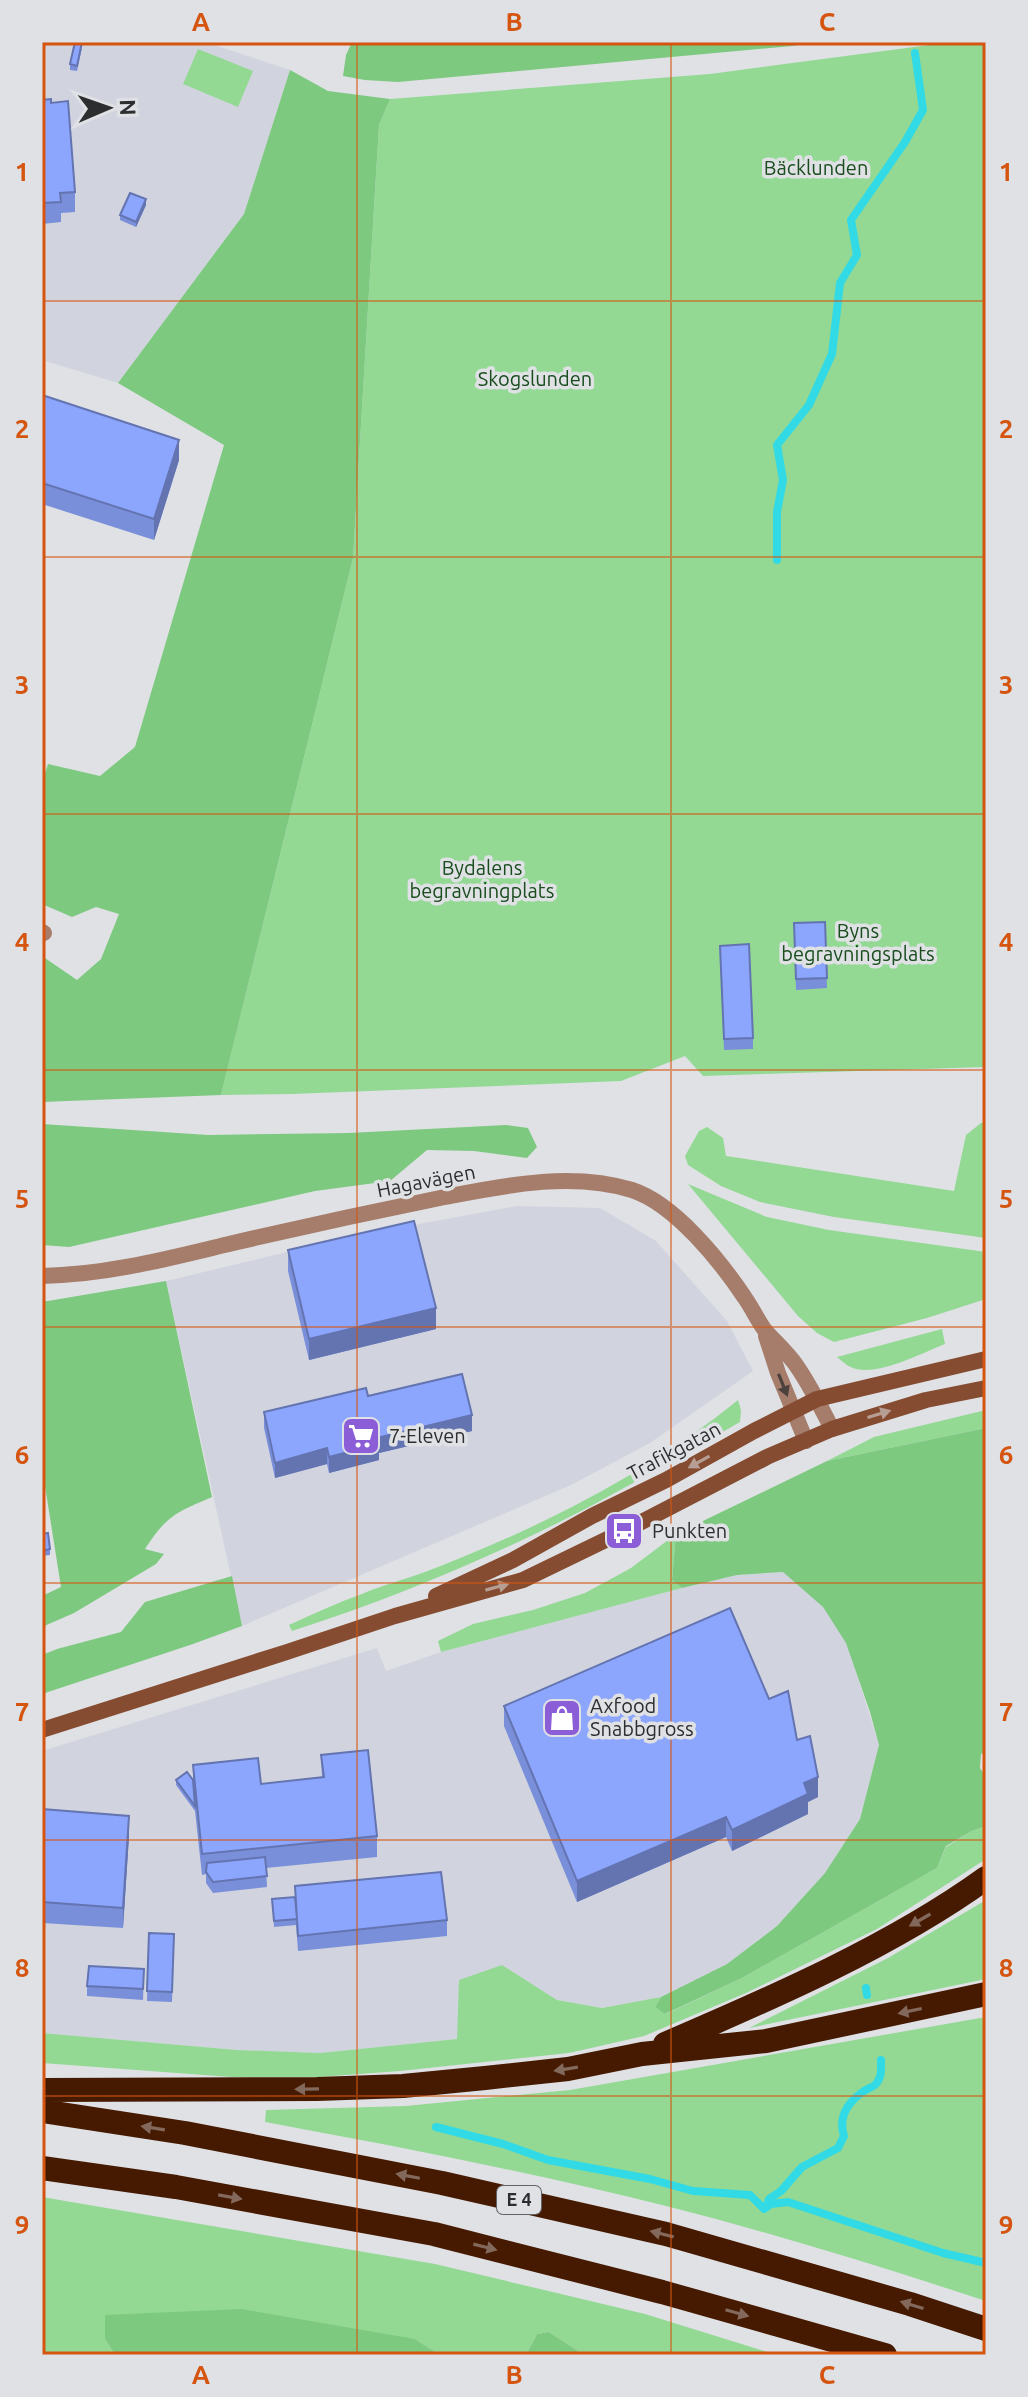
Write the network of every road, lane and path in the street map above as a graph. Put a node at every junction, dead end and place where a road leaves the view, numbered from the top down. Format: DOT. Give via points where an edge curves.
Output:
graph roads {
  1 [pos="42,1276"];
  2 [pos="763,1327"];
  3 [pos="986,1359"];
  4 [pos="986,1388"];
  5 [pos="817,1399"];
  6 [pos="794,1412"];
  7 [pos="832,1429"];
  8 [pos="806,1441"];
  9 [pos="395,1616"];
  10 [pos="42,1730"];
  11 [pos="986,1878"];
  12 [pos="986,1994"];
  13 [pos="642,2054"];
  14 [pos="42,2090"];
  15 [pos="42,2111"];
  16 [pos="42,2168"];
  17 [pos="986,2329"];
  18 [pos="885,2355"];
  1 -- 2 [label="street, Hagavägen" via="116,1269 500,1187 572,1181 633,1190 656,1201 715,1259"];
  2 -- 5 [label="street, Hagavägen"];
  2 -- 6 [label="street, Hagavägen, one-way"];
  3 -- 5 [label="main road, Trafikgatan"];
  7 -- 4 [label="main road, Trafikgatan, one-way"];
  5 -- 6 [label="main road, Trafikgatan"];
  5 -- 7 [label="street, Hagavägen"];
  6 -- 8 [label="street, Hagavägen"];
  6 -- 9 [label="main road, Trafikgatan, one-way"];
  7 -- 8 [label="main road, Trafikgatan"];
  9 -- 8 [label="main road, Trafikgatan, one-way" via="523,1580"];
  9 -- 10 [label="main road, Trafikgatan"];
  11 -- 13 [label="highway, one-way" via="898,1933 805,1981"];
  12 -- 13 [label="highway, one-way" via="766,2041"];
  13 -- 14 [label="highway, one-way" via="568,2069 403,2086"];
  17 -- 15 [label="highway, E 4, one-way" via="666,2234 442,2183"];
  16 -- 18 [label="highway, one-way" via="434,2234"];
}
